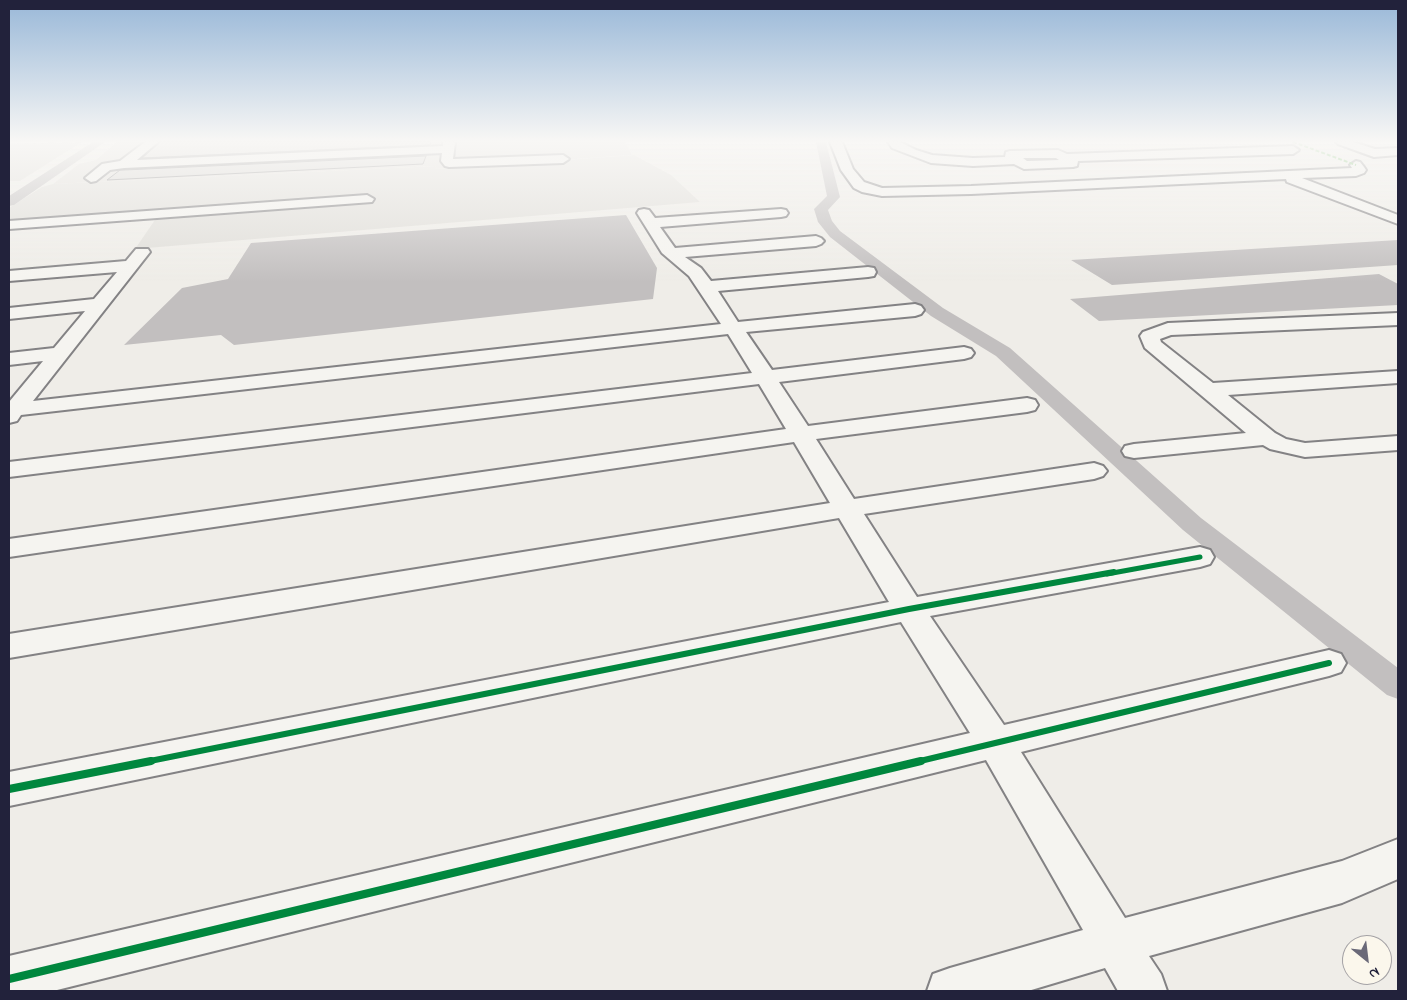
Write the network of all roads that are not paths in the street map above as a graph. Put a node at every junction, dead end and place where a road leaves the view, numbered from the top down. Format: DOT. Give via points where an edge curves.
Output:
graph roads {
  1 [pos="865,189"];
  2 [pos="1016,189"];
  3 [pos="1317,189"];
  4 [pos="367,199"];
  5 [pos="781,213"];
  6 [pos="92,219"];
  7 [pos="1398,220"];
  8 [pos="9,225"];
  9 [pos="74,235"];
  10 [pos="816,240"];
  11 [pos="670,254"];
  12 [pos="868,272"];
  13 [pos="9,276"];
  14 [pos="706,287"];
  15 [pos="98,304"];
  16 [pos="915,310"];
  17 [pos="9,313"];
  18 [pos="1398,319"];
  19 [pos="732,328"];
  20 [pos="61,353"];
  21 [pos="964,353"];
  22 [pos="9,359"];
  23 [pos="765,376"];
  24 [pos="1398,377"];
  25 [pos="1209,390"];
  26 [pos="1027,405"];
  27 [pos="11,412"];
  28 [pos="801,434"];
  29 [pos="1267,438"];
  30 [pos="1398,443"];
  31 [pos="1134,451"];
  32 [pos="9,470"];
  33 [pos="1094,471"];
  34 [pos="848,508"];
  35 [pos="9,548"];
  36 [pos="1200,558"];
  37 [pos="910,609"];
  38 [pos="9,646"];
  39 [pos="1329,663"];
  40 [pos="996,742"];
  41 [pos="9,788"];
  42 [pos="1398,858"];
  43 [pos="1115,943"];
  44 [pos="9,979"];
  45 [pos="950,991"];
  46 [pos="1144,991"];
  1 -- 2 [label="street" via="882,192"];
  3 -- 7 [label="street"];
  4 -- 6 [label="street"];
  5 -- 11 [label="street" via="647,218"];
  6 -- 8 [label="street"];
  6 -- 9 [label="street"];
  10 -- 11 [label="street"];
  11 -- 14 [label="street" via="695,272"];
  12 -- 14 [label="street"];
  13 -- 15 [label="street" via="136,259"];
  14 -- 19 [label="street"];
  15 -- 17 [label="street"];
  15 -- 20 [label="street"];
  16 -- 19 [label="street"];
  18 -- 25 [label="street" via="1168,330 1150,336 1152,344"];
  19 -- 23 [label="street"];
  19 -- 27 [label="street"];
  20 -- 22 [label="street"];
  20 -- 27 [label="street"];
  21 -- 23 [label="street"];
  23 -- 28 [label="street"];
  23 -- 32 [label="street"];
  24 -- 25 [label="street"];
  25 -- 29 [label="street"];
  26 -- 28 [label="street"];
  28 -- 34 [label="street"];
  28 -- 35 [label="street"];
  29 -- 30 [label="street" via="1305,450"];
  29 -- 31 [label="street"];
  33 -- 34 [label="street"];
  34 -- 37 [label="street"];
  34 -- 38 [label="street"];
  36 -- 37 [label="street"];
  37 -- 40 [label="street"];
  37 -- 41 [label="street"];
  39 -- 40 [label="street"];
  40 -- 43 [label="street"];
  40 -- 44 [label="street"];
  42 -- 43 [label="street" via="1342,882"];
  43 -- 45 [label="street"];
  43 -- 46 [label="street"];
}
